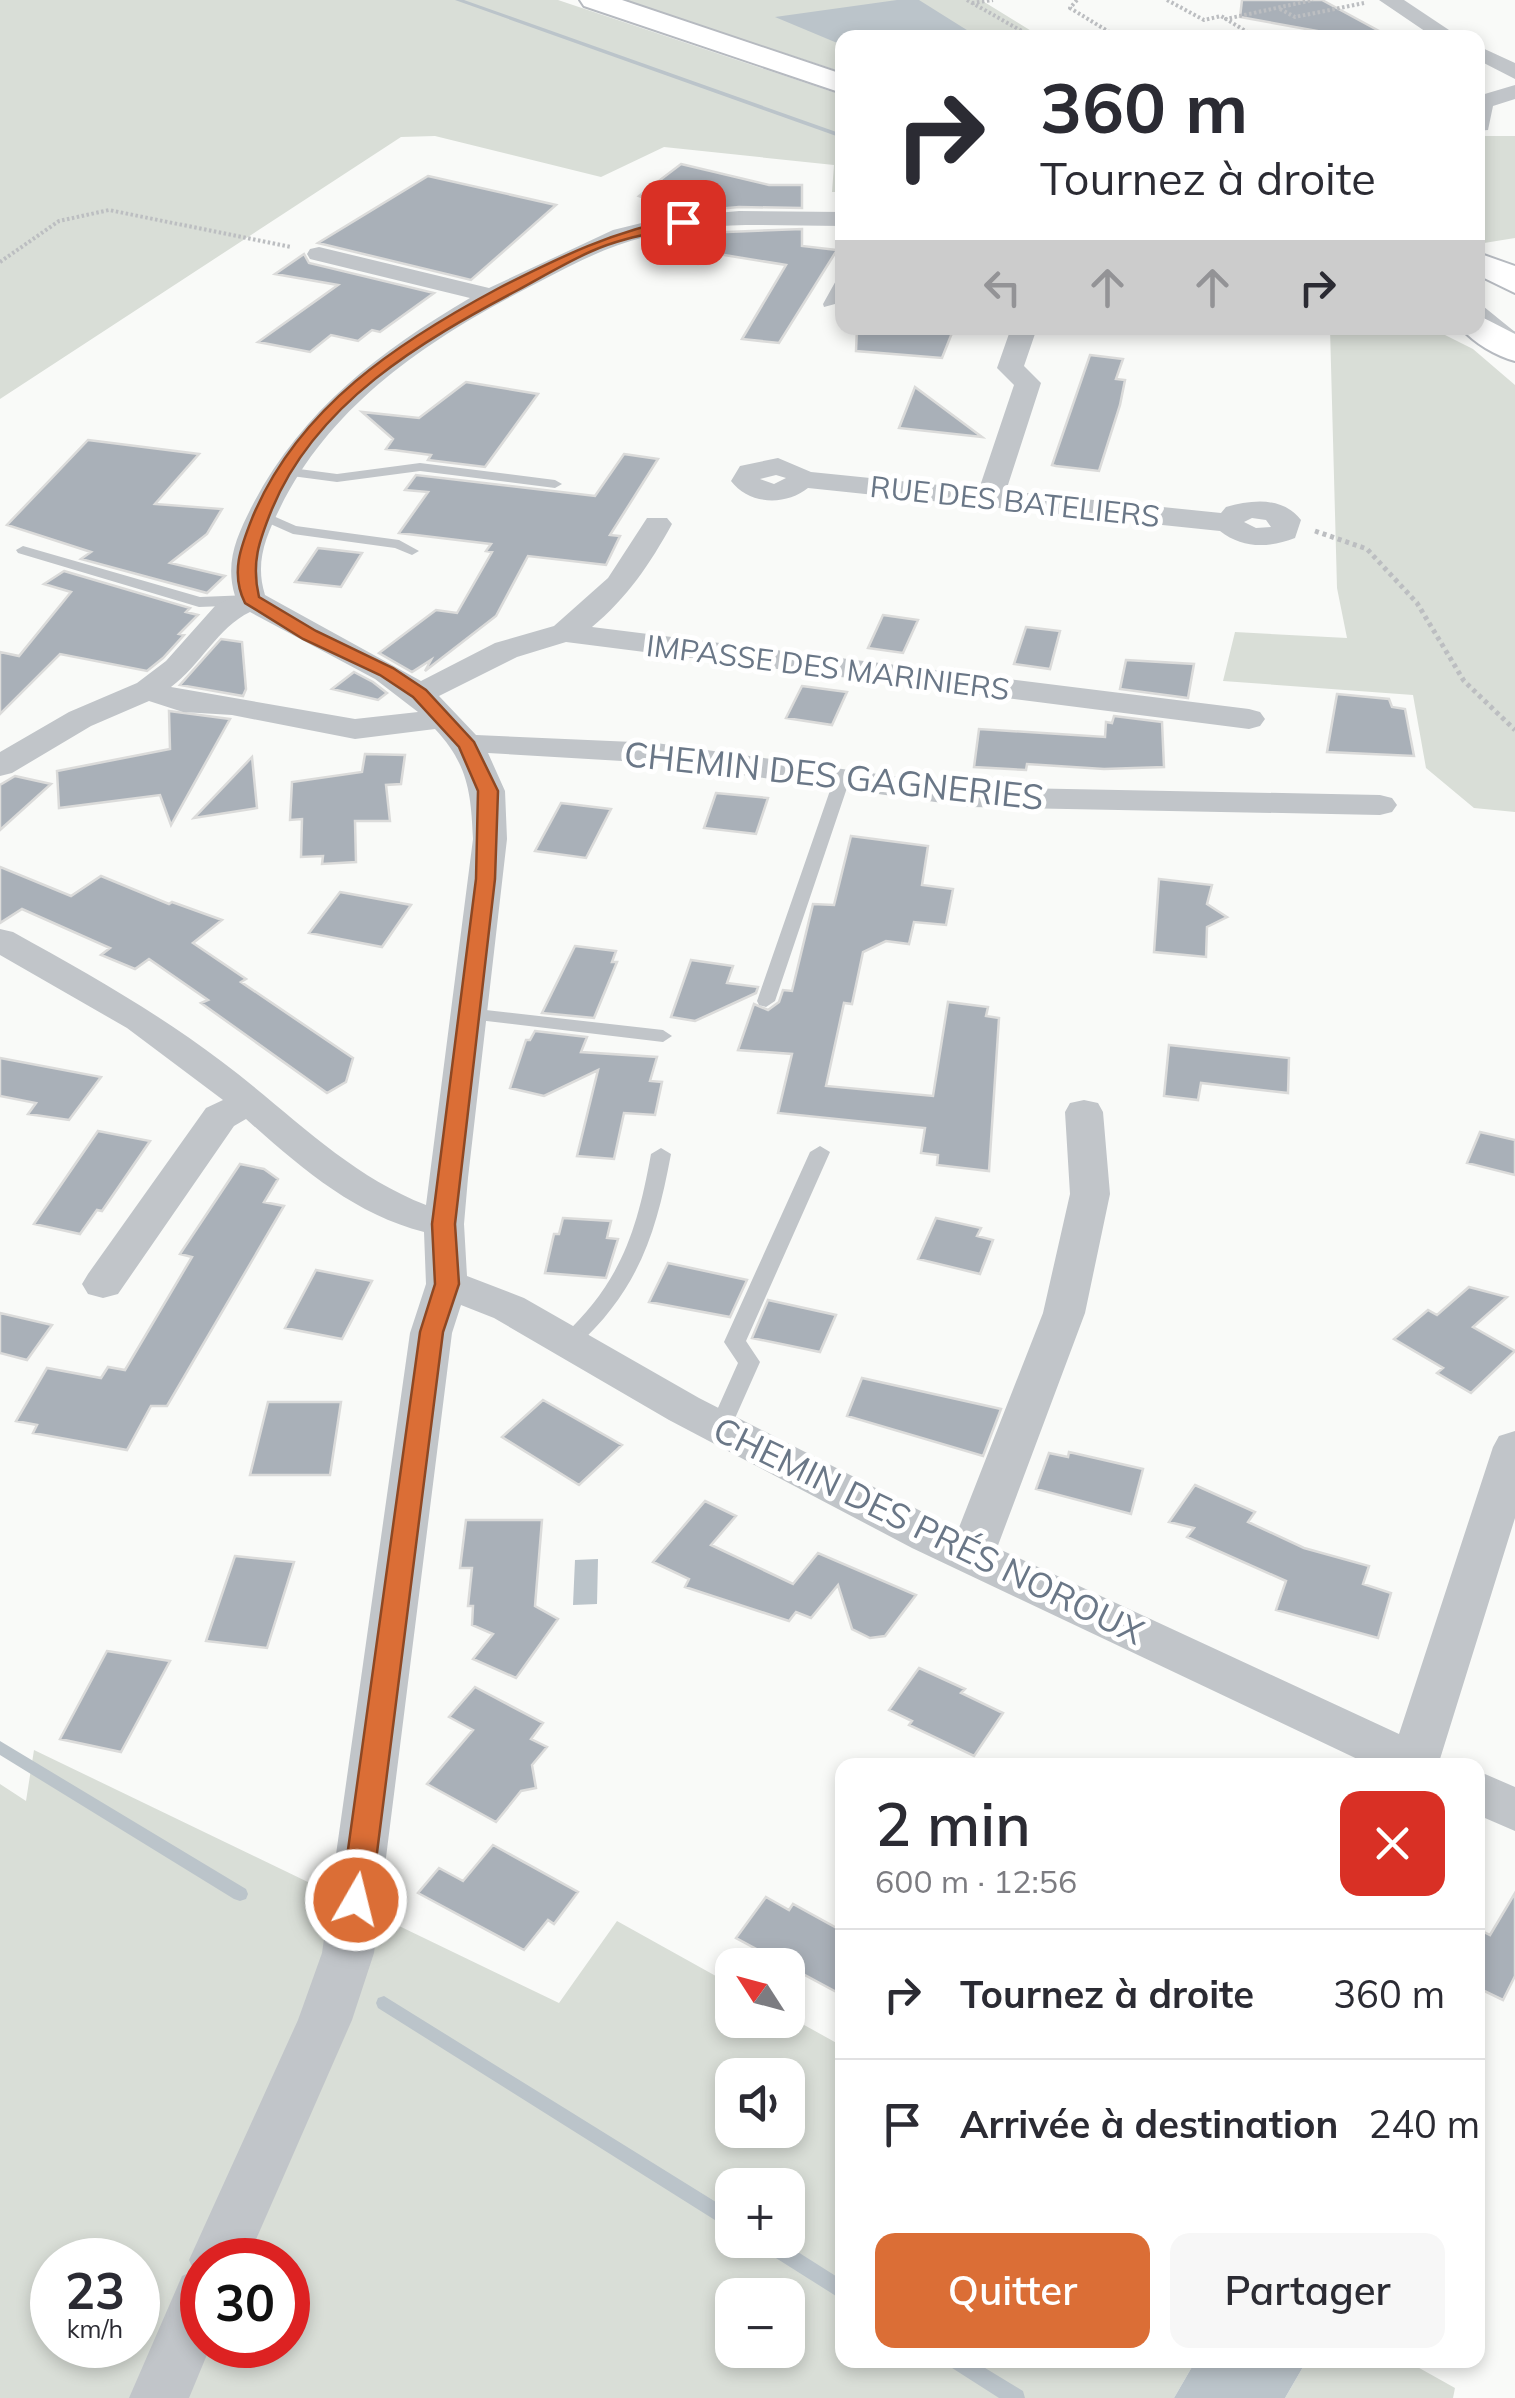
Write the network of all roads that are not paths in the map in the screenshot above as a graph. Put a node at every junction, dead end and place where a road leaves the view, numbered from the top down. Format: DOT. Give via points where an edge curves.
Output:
graph roads {
  1 [pos="594,0"];
  2 [pos="1389,0"];
  3 [pos="1438,30"];
  4 [pos="1485,56"];
  5 [pos="1515,72"];
  6 [pos="835,82"];
  7 [pos="1515,92"];
  8 [pos="1485,101"];
  9 [pos="1485,125"];
  10 [pos="1504,125"];
  11 [pos="835,219"];
  12 [pos="320,254"];
  13 [pos="1485,272"];
  14 [pos="835,294"];
  15 [pos="492,296"];
  16 [pos="1503,300"];
  17 [pos="830,304"];
  18 [pos="1022,335"];
  19 [pos="1515,350"];
  20 [pos="284,472"];
  21 [pos="801,480"];
  22 [pos="554,484"];
  23 [pos="990,498"];
  24 [pos="262,515"];
  25 [pos="1286,520"];
  26 [pos="658,524"];
  27 [pos="23,550"];
  28 [pos="412,551"];
  29 [pos="251,600"];
  30 [pos="566,633"];
  31 [pos="148,690"];
  32 [pos="420,694"];
  33 [pos="1250,718"];
  34 [pos="441,720"];
  35 [pos="468,746"];
  36 [pos="0,766"];
  37 [pos="842,780"];
  38 [pos="1380,806"];
  39 [pos="0,940"];
  40 [pos="766,1002"];
  41 [pos="468,1014"];
  42 [pos="663,1036"];
  43 [pos="249,1102"];
  44 [pos="1084,1112"];
  45 [pos="820,1152"];
  46 [pos="661,1154"];
  47 [pos="444,1224"];
  48 [pos="103,1284"];
  49 [pos="447,1284"];
  50 [pos="568,1342"];
  51 [pos="720,1428"];
  52 [pos="1515,1447"];
  53 [pos="971,1556"];
  54 [pos="1403,1758"];
  55 [pos="1418,1758"];
  56 [pos="1485,1795"];
  57 [pos="1515,1810"];
  58 [pos="228,2238"];
  59 [pos="180,2348"];
  60 [pos="159,2398"];
  1 -- 6 [label="main road"];
  2 -- 3 [label="street"];
  4 -- 5 [label="street"];
  7 -- 8 [label="street"];
  9 -- 10 [label="street"];
  11 -- 15 [label="street" via="683,222 641,230 588,248"];
  12 -- 15 [label="street"];
  13 -- 16 [label="main road"];
  14 -- 17 [label="lane"];
  15 -- 20 [label="street" via="370,374 315,428"];
  16 -- 19 [label="main road"];
  18 -- 23 [label="street" via="1010,368 1028,383"];
  20 -- 22 [label="lane" via="337,478 420,468"];
  20 -- 24 [label="street"];
  21 -- 23 [label="street, RUE DES BATELIERS"];
  23 -- 25 [label="street, RUE DES BATELIERS" via="1229,523 1252,509"];
  24 -- 28 [label="lane" via="293,530"];
  24 -- 29 [label="street" via="244,570"];
  26 -- 30 [label="street" via="605,604"];
  27 -- 29 [label="lane" via="200,602"];
  29 -- 31 [label="street" via="226,612"];
  29 -- 32 [label="street"];
  30 -- 32 [label="street, IMPASSE DES MARINIERS" via="506,650"];
  30 -- 33 [label="street, IMPASSE DES MARINIERS"];
  31 -- 34 [label="street" via="183,702 355,730"];
  31 -- 36 [label="street" via="80,719"];
  32 -- 34 [label="street"];
  34 -- 35 [label="street"];
  35 -- 37 [label="street, CHEMIN DES GAGNERIES" via="656,754"];
  35 -- 41 [label="street" via="488,791 490,839"];
  37 -- 38 [label="street, CHEMIN DES GAGNERIES" via="971,797"];
  37 -- 40 [label="lane"];
  39 -- 43 [label="street" via="157,1032"];
  41 -- 42 [label="lane"];
  41 -- 47 [label="street"];
  43 -- 47 [label="street" via="330,1171 382,1204"];
  43 -- 48 [label="street" via="220,1118"];
  44 -- 53 [label="street" via="1090,1194 1064,1313"];
  45 -- 51 [label="lane" via="734,1342 748,1362"];
  46 -- 50 [label="lane" via="651,1208 621,1288 602,1315"];
  47 -- 49 [label="street"];
  49 -- 50 [label="street, CHEMIN DES PRÉS NOROUX" via="509,1308"];
  49 -- 58 [label="street" via="432,1332 348,1953"];
  50 -- 51 [label="street, CHEMIN DES PRÉS NOROUX"];
  51 -- 53 [label="street, CHEMIN DES PRÉS NOROUX"];
  52 -- 55 [label="street"];
  53 -- 54 [label="street, CHEMIN DES PRÉS NOROUX"];
  56 -- 57 [label="street"];
  59 -- 60 [label="street"];
}
